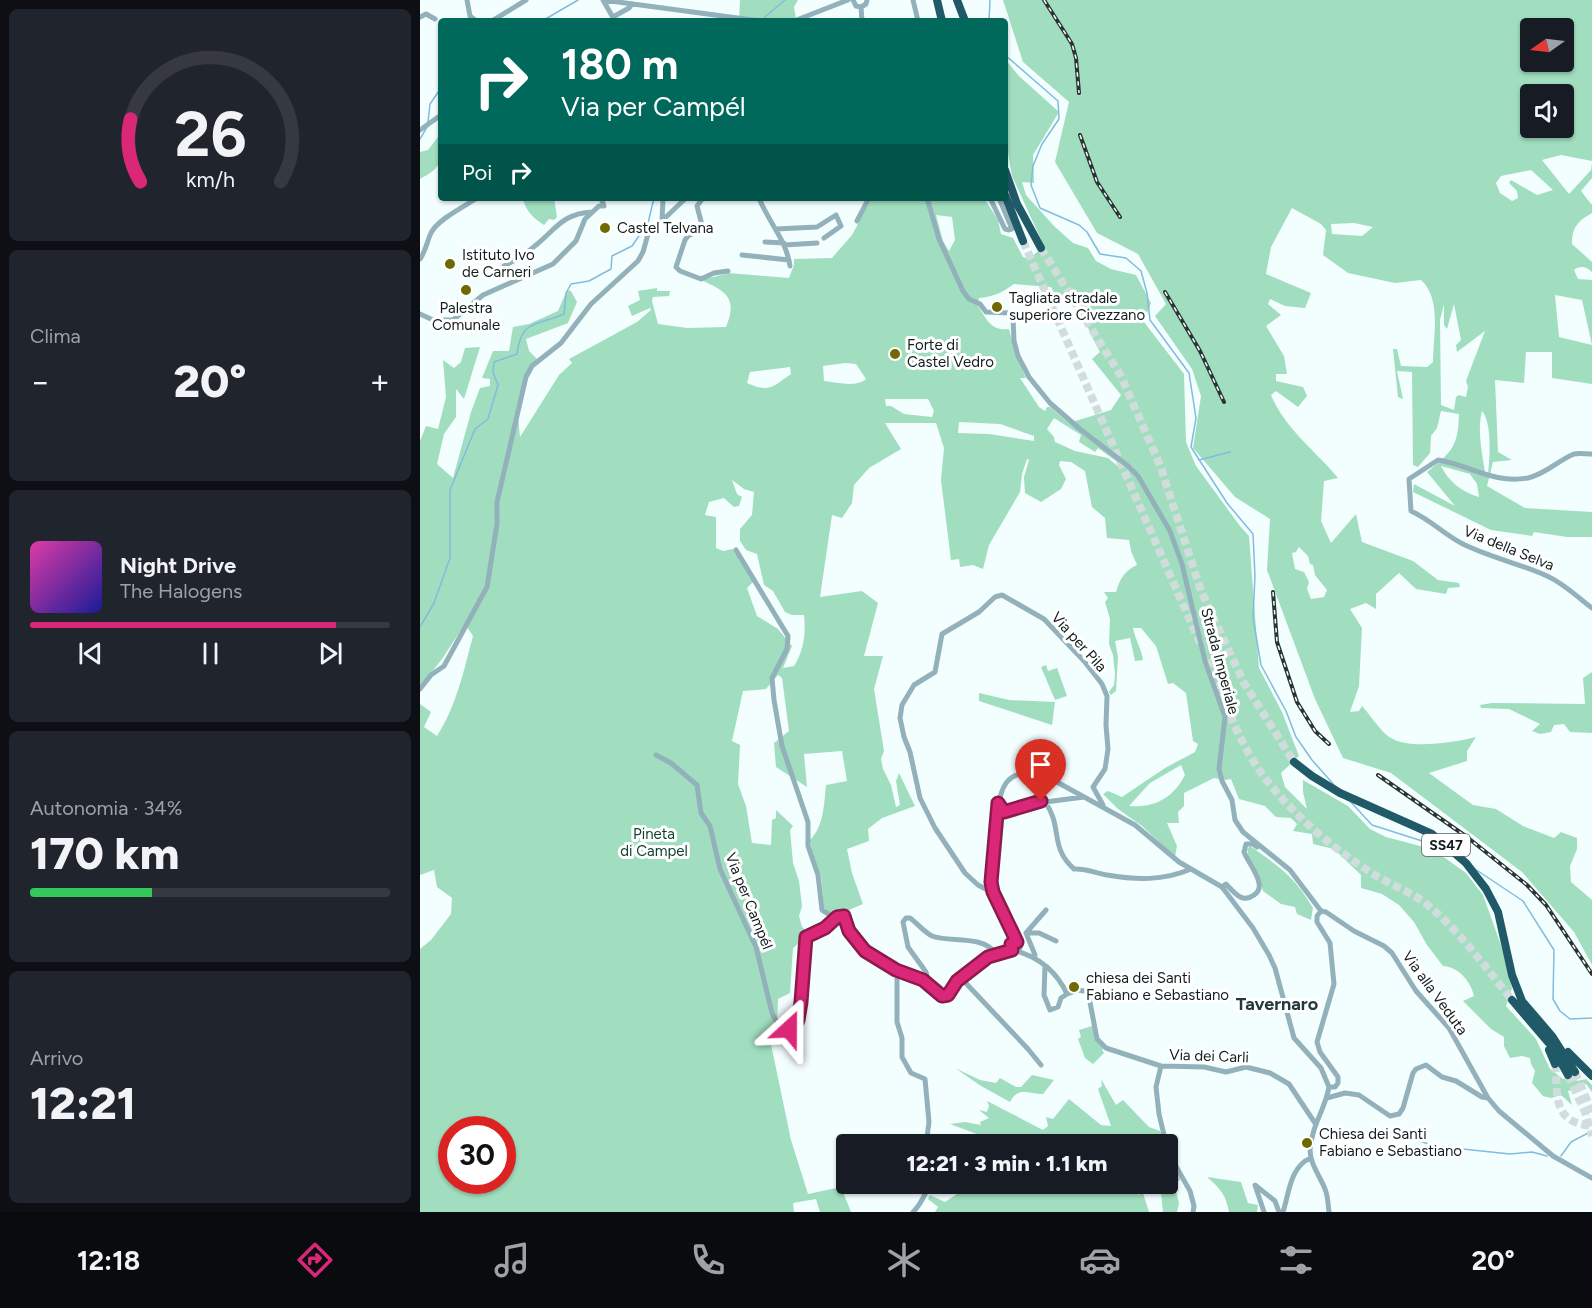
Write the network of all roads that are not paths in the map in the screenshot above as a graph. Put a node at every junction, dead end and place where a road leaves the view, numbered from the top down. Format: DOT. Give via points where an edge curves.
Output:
graph roads {
  1 [pos="467,0"];
  2 [pos="526,0"];
  3 [pos="603,0"];
  4 [pos="848,0"];
  5 [pos="853,0"];
  6 [pos="867,0"];
  7 [pos="913,0"];
  8 [pos="937,0"];
  9 [pos="957,0"];
  10 [pos="632,4"];
  11 [pos="861,7"];
  12 [pos="420,17"];
  13 [pos="472,18"];
  14 [pos="497,18"];
  15 [pos="613,18"];
  16 [pos="615,18"];
  17 [pos="741,18"];
  18 [pos="802,18"];
  19 [pos="862,18"];
  20 [pos="917,18"];
  21 [pos="941,18"];
  22 [pos="964,18"];
  23 [pos="435,19"];
  24 [pos="438,117"];
  25 [pos="425,127"];
  26 [pos="1008,178"];
  27 [pos="473,201"];
  28 [pos="602,201"];
  29 [pos="663,201"];
  30 [pos="683,201"];
  31 [pos="701,201"];
  32 [pos="760,201"];
  33 [pos="867,201"];
  34 [pos="928,201"];
  35 [pos="991,201"];
  36 [pos="1000,201"];
  37 [pos="1007,201"];
  38 [pos="592,212"];
  39 [pos="662,221"];
  40 [pos="857,221"];
  41 [pos="777,230"];
  42 [pos="824,238"];
  43 [pos="1023,241"];
  44 [pos="765,242"];
  45 [pos="817,243"];
  46 [pos="785,244"];
  47 [pos="1041,248"];
  48 [pos="742,255"];
  49 [pos="420,259"];
  50 [pos="504,266"];
  51 [pos="728,271"];
  52 [pos="420,314"];
  53 [pos="1592,454"];
  54 [pos="736,550"];
  55 [pos="1592,608"];
  56 [pos="420,689"];
  57 [pos="656,755"];
  58 [pos="1294,762"];
  59 [pos="1084,797"];
  60 [pos="1045,802"];
  61 [pos="998,803"];
  62 [pos="1106,808"];
  63 [pos="1270,853"];
  64 [pos="1191,869"];
  65 [pos="1222,886"];
  66 [pos="993,892"];
  67 [pos="1046,910"];
  68 [pos="1321,911"];
  69 [pos="835,918"];
  70 [pos="1026,933"];
  71 [pos="1056,941"];
  72 [pos="1016,950"];
  73 [pos="996,954"];
  74 [pos="1034,958"];
  75 [pos="1045,966"];
  76 [pos="900,972"];
  77 [pos="962,978"];
  78 [pos="929,985"];
  79 [pos="1067,994"];
  80 [pos="1512,1000"];
  81 [pos="1549,1038"];
  82 [pos="1555,1064"];
  83 [pos="1041,1065"];
  84 [pos="1161,1066"];
  85 [pos="1572,1073"];
  86 [pos="1592,1076"];
  87 [pos="1329,1087"];
  88 [pos="1327,1098"];
  89 [pos="1488,1098"];
  90 [pos="1315,1123"];
  91 [pos="927,1134"];
  92 [pos="1311,1158"];
  93 [pos="1592,1178"];
  94 [pos="926,1194"];
  95 [pos="913,1212"];
  96 [pos="1193,1212"];
  97 [pos="1264,1212"];
  98 [pos="1281,1212"];
  99 [pos="1329,1212"];
  1 -- 13 [label="street"];
  2 -- 14 [label="street"];
  3 -- 10 [label="street"];
  3 -- 15 [label="street"];
  4 -- 18 [label="street"];
  5 -- 11 [label="street"];
  6 -- 11 [label="street"];
  7 -- 20 [label="street"];
  8 -- 21 [label="highway"];
  9 -- 22 [label="highway"];
  10 -- 16 [label="street"];
  10 -- 17 [label="street"];
  11 -- 19 [label="street"];
  12 -- 23 [label="street" via="426,14"];
  24 -- 25 [label="street"];
  26 -- 47 [label="highway" via="1020,212"];
  27 -- 49 [label="street" via="436,226"];
  28 -- 38 [label="street" via="604,206"];
  29 -- 39 [label="street"];
  30 -- 39 [label="street"];
  31 -- 51 [label="street" via="697,206 703,229 685,240 676,267 701,279"];
  32 -- 41 [label="street"];
  33 -- 40 [label="street"];
  34 -- 63 [label="street, Strada Imperiale" via="939,239 965,296 991,314 1010,313 1018,356 1029,377 1050,403 1128,466 1170,531 1182,564 1205,661 1225,717 1219,769 1222,782 1243,832"];
  35 -- 36 [label="street" via="1005,229 1011,231"];
  37 -- 43 [label="highway"];
  38 -- 50 [label="street" via="560,221 537,245"];
  38 -- 52 [label="street" via="579,237 553,264 483,295 453,320 433,320"];
  39 -- 56 [label="street" via="648,234 638,261 591,304 561,344 532,366 526,377 497,502 487,587 444,666"];
  41 -- 42 [label="street" via="817,227 836,215 841,226"];
  41 -- 46 [label="street"];
  44 -- 46 [label="street"];
  45 -- 46 [label="street"];
  46 -- 48 [label="street" via="790,263"];
  53 -- 55 [label="street, Via della Selva" via="1575,454 1540,474 1515,478 1490,477 1438,460 1409,479 1411,511 1464,545 1548,576"];
  54 -- 69 [label="street" via="788,636 787,649 774,672 773,686 782,746 805,808 808,846 818,876 822,910"];
  57 -- 69 [label="street, Via per Campél" via="697,785 720,869 753,937 772,1012 784,1028 792,1029 798,1020 806,937"];
  58 -- 81 [label="highway, SS47" via="1329,787 1427,831 1467,863 1496,907 1522,1000"];
  59 -- 60 [label="street"];
  59 -- 61 [label="street" via="1046,776 1027,773 1006,783"];
  59 -- 62 [label="street"];
  60 -- 61 [label="street" via="1004,812"];
  60 -- 64 [label="street" via="1054,815 1060,852 1074,869 1152,880"];
  61 -- 66 [label="street"];
  62 -- 64 [label="street" via="1142,830"];
  62 -- 66 [label="street, Via per Pila" via="1093,787 1105,769 1108,749 1107,696 1101,684 1044,619 1002,595 995,597 979,612 942,634 935,672 914,685 902,705 900,718 926,813 964,873"];
  63 -- 65 [label="street" via="1253,844 1244,847 1260,886 1251,898 1244,899 1226,884"];
  63 -- 68 [label="street, Strada Imperiale" via="1300,881"];
  64 -- 65 [label="street"];
  65 -- 87 [label="street" via="1269,955 1294,1038 1321,1068"];
  66 -- 72 [label="street" via="1017,942 1011,944"];
  67 -- 70 [label="street"];
  68 -- 87 [label="street" via="1317,922 1330,943 1334,984 1317,1042 1320,1053 1338,1077 1335,1087"];
  68 -- 89 [label="street, Via alla Veduta" via="1392,953 1416,991 1449,1028"];
  69 -- 76 [label="street" via="844,916 862,948"];
  70 -- 71 [label="street" via="1036,932"];
  70 -- 74 [label="street"];
  72 -- 73 [label="street"];
  72 -- 74 [label="street"];
  73 -- 77 [label="street"];
  73 -- 78 [label="street" via="969,940 934,936 906,918 903,922 908,947 926,972"];
  74 -- 75 [label="street"];
  75 -- 79 [label="street" via="1060,979"];
  75 -- 79 [label="street" via="1044,995 1048,1008 1058,1007 1060,998"];
  76 -- 78 [label="street"];
  76 -- 91 [label="street" via="897,1022 902,1057 911,1073 925,1079"];
  77 -- 78 [label="street" via="945,996"];
  77 -- 83 [label="street"];
  79 -- 84 [label="street, Via dei Carli" via="1089,992 1097,1039 1106,1048"];
  80 -- 81 [label="highway, SS47"];
  81 -- 82 [label="highway" via="1546,1044"];
  81 -- 85 [label="highway, SS47"];
  81 -- 86 [label="highway"];
  84 -- 90 [label="street, Via dei Carli" via="1226,1072 1246,1067 1270,1073 1289,1084"];
  84 -- 96 [label="street" via="1156,1087 1159,1114 1173,1161 1190,1191"];
  87 -- 88 [label="street"];
  88 -- 89 [label="street" via="1345,1093 1359,1095 1390,1116 1399,1114 1413,1073 1426,1065 1442,1077"];
  88 -- 90 [label="street"];
  89 -- 93 [label="street, Via alla Veduta" via="1548,1153"];
  90 -- 92 [label="street"];
  92 -- 98 [label="street" via="1305,1160 1291,1182"];
  92 -- 99 [label="street" via="1325,1188"];
  94 -- 95 [label="street"];
  97 -- 98 [label="street" via="1255,1185 1275,1201"];
}
